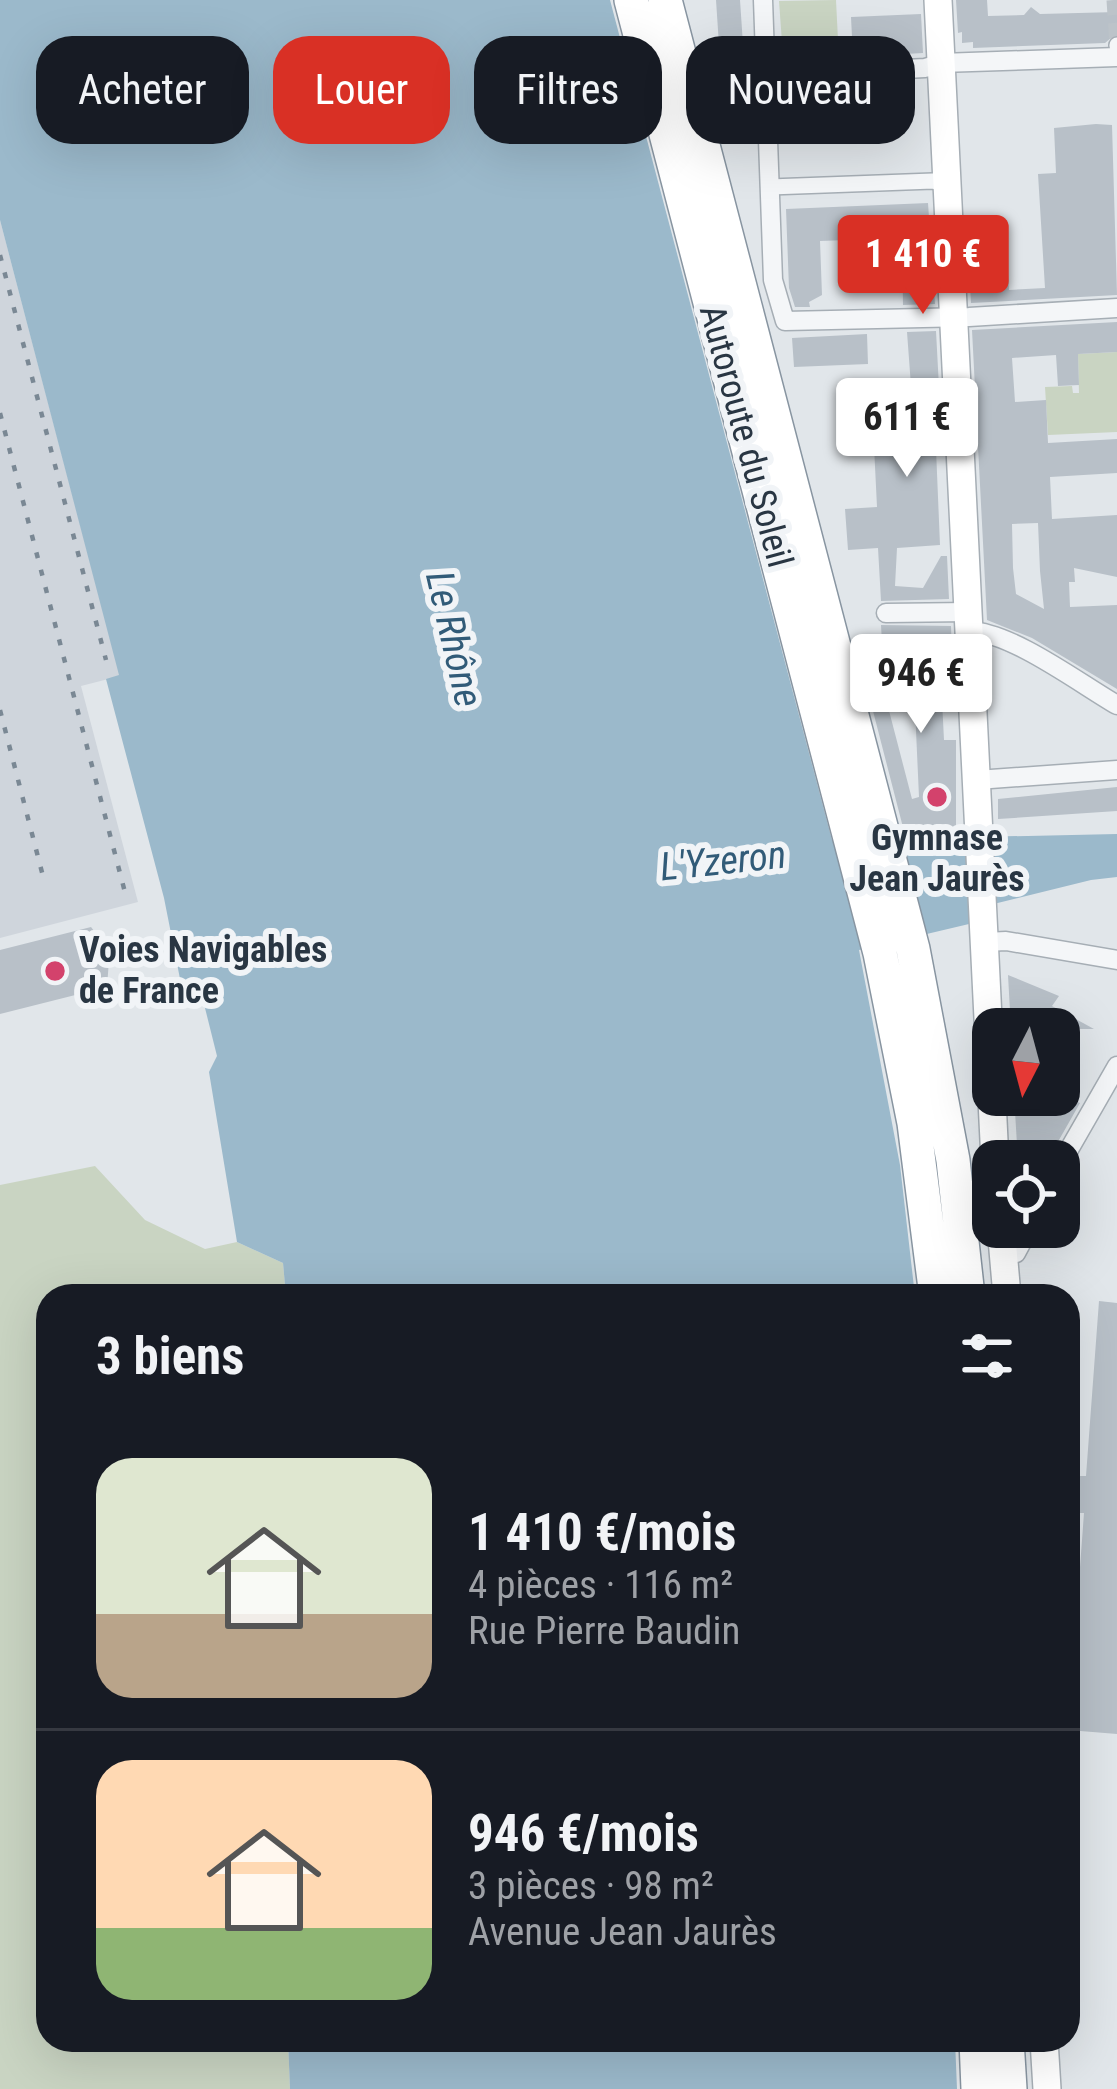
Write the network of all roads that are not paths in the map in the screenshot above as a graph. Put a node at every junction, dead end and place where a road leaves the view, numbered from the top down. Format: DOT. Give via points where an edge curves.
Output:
graph roads {
  1 [pos="631,0"];
  2 [pos="669,0"];
  3 [pos="763,0"];
  4 [pos="938,0"];
  5 [pos="764,36"];
  6 [pos="1117,57"];
  7 [pos="941,63"];
  8 [pos="915,69"];
  9 [pos="768,144"];
  10 [pos="947,185"];
  11 [pos="770,187"];
  12 [pos="1117,308"];
  13 [pos="954,316"];
  14 [pos="886,613"];
  15 [pos="969,622"];
  16 [pos="1117,705"];
  17 [pos="1117,770"];
  18 [pos="977,780"];
  19 [pos="865,827"];
  20 [pos="986,929"];
  21 [pos="897,951"];
  22 [pos="1117,960"];
  23 [pos="1117,1066"];
  24 [pos="994,1140"];
  25 [pos="1075,1140"];
  26 [pos="1003,1248"];
  27 [pos="934,1284"];
  28 [pos="967,1284"];
  29 [pos="1005,1284"];
  30 [pos="976,2052"];
  31 [pos="1008,2052"];
  32 [pos="1045,2052"];
  33 [pos="978,2089"];
  34 [pos="1010,2089"];
  35 [pos="1047,2089"];
  1 -- 19 [label="highway, Autoroute du Soleil"];
  2 -- 19 [label="highway, Autoroute du Soleil"];
  3 -- 5 [label="street"];
  4 -- 7 [label="main road"];
  6 -- 7 [label="street"];
  7 -- 8 [label="street"];
  7 -- 10 [label="main road"];
  9 -- 11 [label="street"];
  10 -- 11 [label="street"];
  10 -- 13 [label="main road"];
  11 -- 13 [label="street" via="780,314 793,323"];
  12 -- 13 [label="street"];
  13 -- 15 [label="main road"];
  14 -- 15 [label="street"];
  15 -- 16 [label="street"];
  15 -- 18 [label="main road"];
  17 -- 18 [label="street"];
  18 -- 20 [label="main road"];
  19 -- 21 [label="highway, Autoroute du Soleil"];
  20 -- 22 [label="street" via="1006,941"];
  20 -- 24 [label="main road"];
  21 -- 27 [label="highway, Autoroute du Soleil"];
  21 -- 28 [label="highway, Autoroute du Soleil" via="953,1160"];
  23 -- 25 [label="street"];
  26 -- 29 [label="main road"];
  30 -- 33 [label="highway"];
  31 -- 34 [label="highway"];
  32 -- 35 [label="main road"];
}
